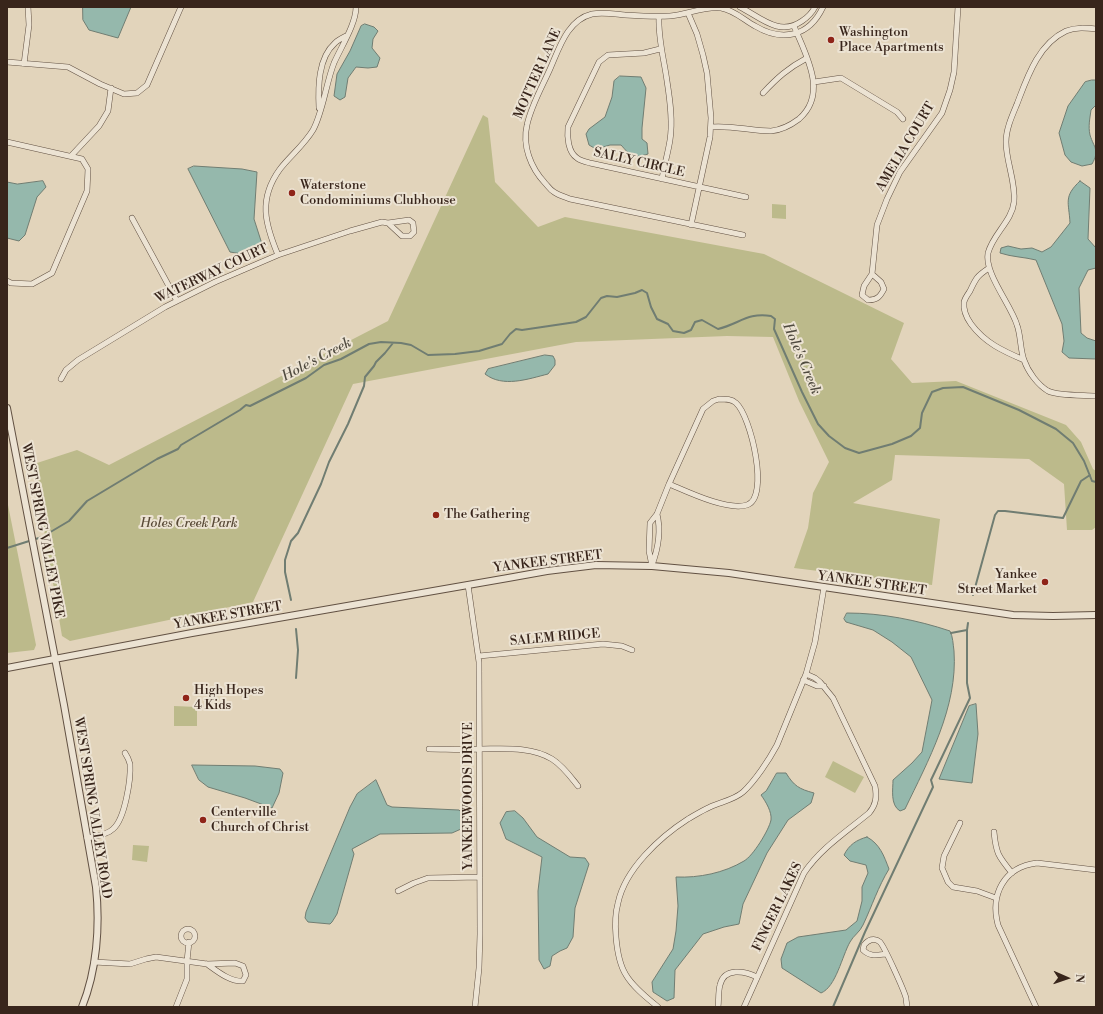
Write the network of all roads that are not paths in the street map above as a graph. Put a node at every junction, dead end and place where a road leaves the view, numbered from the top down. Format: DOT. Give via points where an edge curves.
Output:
graph roads {
  1 [pos="28,7"];
  2 [pos="181,7"];
  3 [pos="356,7"];
  4 [pos="700,7"];
  5 [pos="740,7"];
  6 [pos="815,7"];
  7 [pos="823,7"];
  8 [pos="958,7"];
  9 [pos="688,13"];
  10 [pos="659,17"];
  11 [pos="794,26"];
  12 [pos="1096,29"];
  13 [pos="797,33"];
  14 [pos="346,35"];
  15 [pos="660,49"];
  16 [pos="808,58"];
  17 [pos="7,62"];
  18 [pos="24,64"];
  19 [pos="814,82"];
  20 [pos="111,88"];
  21 [pos="763,93"];
  22 [pos="320,111"];
  23 [pos="903,119"];
  24 [pos="710,127"];
  25 [pos="7,142"];
  26 [pos="72,156"];
  27 [pos="662,179"];
  28 [pos="699,188"];
  29 [pos="746,197"];
  30 [pos="132,218"];
  31 [pos="388,223"];
  32 [pos="691,225"];
  33 [pos="743,235"];
  34 [pos="278,255"];
  35 [pos="989,268"];
  36 [pos="872,274"];
  37 [pos="7,281"];
  38 [pos="178,301"];
  39 [pos="1024,360"];
  40 [pos="61,379"];
  41 [pos="1095,397"];
  42 [pos="7,408"];
  43 [pos="669,484"];
  44 [pos="657,514"];
  45 [pos="652,566"];
  46 [pos="468,585"];
  47 [pos="824,587"];
  48 [pos="1096,615"];
  49 [pos="632,650"];
  50 [pos="479,656"];
  51 [pos="55,659"];
  52 [pos="7,668"];
  53 [pos="806,674"];
  54 [pos="803,680"];
  55 [pos="824,686"];
  56 [pos="429,749"];
  57 [pos="480,749"];
  58 [pos="125,753"];
  59 [pos="578,786"];
  60 [pos="960,823"];
  61 [pos="994,832"];
  62 [pos="87,838"];
  63 [pos="1096,870"];
  64 [pos="1012,873"];
  65 [pos="480,877"];
  66 [pos="398,891"];
  67 [pos="996,898"];
  68 [pos="189,942"];
  69 [pos="886,954"];
  70 [pos="187,961"];
  71 [pos="94,962"];
  72 [pos="207,964"];
  73 [pos="757,977"];
  74 [pos="82,1007"];
  75 [pos="176,1007"];
  76 [pos="474,1007"];
  77 [pos="658,1007"];
  78 [pos="718,1007"];
  79 [pos="744,1007"];
  80 [pos="907,1007"];
  81 [pos="1036,1007"];
  1 -- 18 [label="street" via="29,26"];
  2 -- 20 [label="street" via="147,85 137,93 124,94"];
  3 -- 14 [label="street" via="352,26"];
  4 -- 9 [label="street, MOTTER LANE"];
  5 -- 11 [label="street" via="776,27"];
  6 -- 11 [label="street"];
  7 -- 13 [label="street, MOTTER LANE" via="812,24"];
  8 -- 36 [label="street, AMELIA COURT" via="954,72 950,90 942,113 900,172 886,199 878,225"];
  9 -- 10 [label="street, MOTTER LANE"];
  9 -- 13 [label="street, MOTTER LANE" via="721,8 766,32 778,35"];
  9 -- 24 [label="street" via="697,34 707,73"];
  10 -- 15 [label="street"];
  10 -- 32 [label="street, MOTTER LANE" via="606,13 592,14 576,21 566,34 530,112 526,127 526,145 531,162 540,178 553,192 570,199"];
  11 -- 13 [label="street"];
  12 -- 35 [label="street" via="1079,28 1066,31 1047,46 1030,69 1009,125 1006,142 1014,202 1011,214 994,239 988,254"];
  13 -- 16 [label="street"];
  14 -- 22 [label="street"];
  14 -- 22 [label="street" via="334,43 325,58 318,89"];
  15 -- 27 [label="street" via="671,112 670,138"];
  15 -- 27 [label="street, SALLY CIRCLE" via="644,53 608,55 599,62 568,127 567,137 570,149 577,158"];
  16 -- 19 [label="street"];
  16 -- 21 [label="street" via="792,66"];
  17 -- 18 [label="street"];
  18 -- 20 [label="street" via="68,67"];
  19 -- 23 [label="street" via="841,78 897,112"];
  19 -- 24 [label="street" via="812,99 804,114 790,126 773,131 726,126"];
  20 -- 26 [label="street" via="108,111 99,126"];
  22 -- 34 [label="street" via="313,130 280,169 266,197 269,233"];
  24 -- 28 [label="street"];
  25 -- 26 [label="street"];
  26 -- 37 [label="street" via="82,159 88,169 87,191 52,272 32,284 11,284"];
  27 -- 28 [label="street, SALLY CIRCLE"];
  28 -- 29 [label="street, SALLY CIRCLE"];
  28 -- 32 [label="street"];
  30 -- 38 [label="street"];
  31 -- 31 [label="street, WATERWAY COURT" via="402,236 410,236 414,232 413,223 409,220"];
  31 -- 34 [label="street, WATERWAY COURT" via="382,222 350,231"];
  32 -- 33 [label="street, MOTTER LANE"];
  34 -- 38 [label="street, WATERWAY COURT"];
  35 -- 39 [label="street" via="1017,324"];
  35 -- 39 [label="street" via="978,275 964,301 967,319 987,342"];
  36 -- 36 [label="street, AMELIA COURT" via="864,286 862,295 868,300 875,300 884,289 881,282"];
  38 -- 40 [label="street, WATERWAY COURT" via="78,360 66,370"];
  39 -- 41 [label="street" via="1033,378 1049,391"];
  42 -- 51 [label="street, WEST SPRING VALLEY PIKE"];
  43 -- 43 [label="street" via="720,504 742,506 753,500 757,490 756,452 737,404 720,399 703,409"];
  43 -- 44 [label="street"];
  44 -- 45 [label="street" via="657,551"];
  44 -- 45 [label="street" via="650,523 649,551"];
  45 -- 46 [label="street, YANKEE STREET" via="596,565"];
  45 -- 47 [label="street, YANKEE STREET" via="729,573"];
  46 -- 50 [label="street, YANKEEWOODS DRIVE"];
  46 -- 51 [label="street, YANKEE STREET"];
  47 -- 48 [label="street, YANKEE STREET" via="1013,614"];
  47 -- 53 [label="street" via="815,642"];
  49 -- 50 [label="street, SALEM RIDGE" via="603,644"];
  50 -- 57 [label="street, YANKEEWOODS DRIVE"];
  51 -- 52 [label="street, YANKEE STREET"];
  51 -- 62 [label="street, WEST SPRING VALLEY ROAD"];
  53 -- 54 [label="street"];
  53 -- 55 [label="street, FINGER LAKES"];
  54 -- 55 [label="street"];
  54 -- 77 [label="street" via="777,746 742,793 688,819 663,837 640,861 622,890 616,929 616,942 622,967 631,982"];
  55 -- 73 [label="street, FINGER LAKES" via="833,698 857,746 875,786 876,798 869,813 826,847 811,863"];
  56 -- 57 [label="street"];
  57 -- 59 [label="street" via="526,750 543,755 561,766"];
  57 -- 65 [label="street, YANKEEWOODS DRIVE"];
  58 -- 62 [label="street" via="130,764 122,818 109,832"];
  60 -- 67 [label="street" via="944,856 942,868 948,882 953,887 977,891"];
  61 -- 64 [label="street" via="999,857"];
  62 -- 71 [label="street, WEST SPRING VALLEY ROAD" via="96,890 97,934"];
  63 -- 64 [label="street" via="1038,863"];
  64 -- 67 [label="street" via="1002,884"];
  65 -- 66 [label="street" via="428,878"];
  65 -- 76 [label="street, YANKEEWOODS DRIVE" via="479,968"];
  67 -- 81 [label="street" via="998,925"];
  68 -- 70 [label="street"];
  69 -- 80 [label="street" via="906,997"];
  70 -- 71 [label="street" via="156,957 130,964"];
  70 -- 72 [label="street"];
  70 -- 75 [label="street" via="187,980"];
  71 -- 74 [label="street, WEST SPRING VALLEY ROAD"];
  72 -- 72 [label="street" via="239,963 246,975 243,981 238,981 217,972"];
  73 -- 78 [label="street" via="743,972 727,974 721,981"];
  73 -- 79 [label="street, FINGER LAKES"];
}
